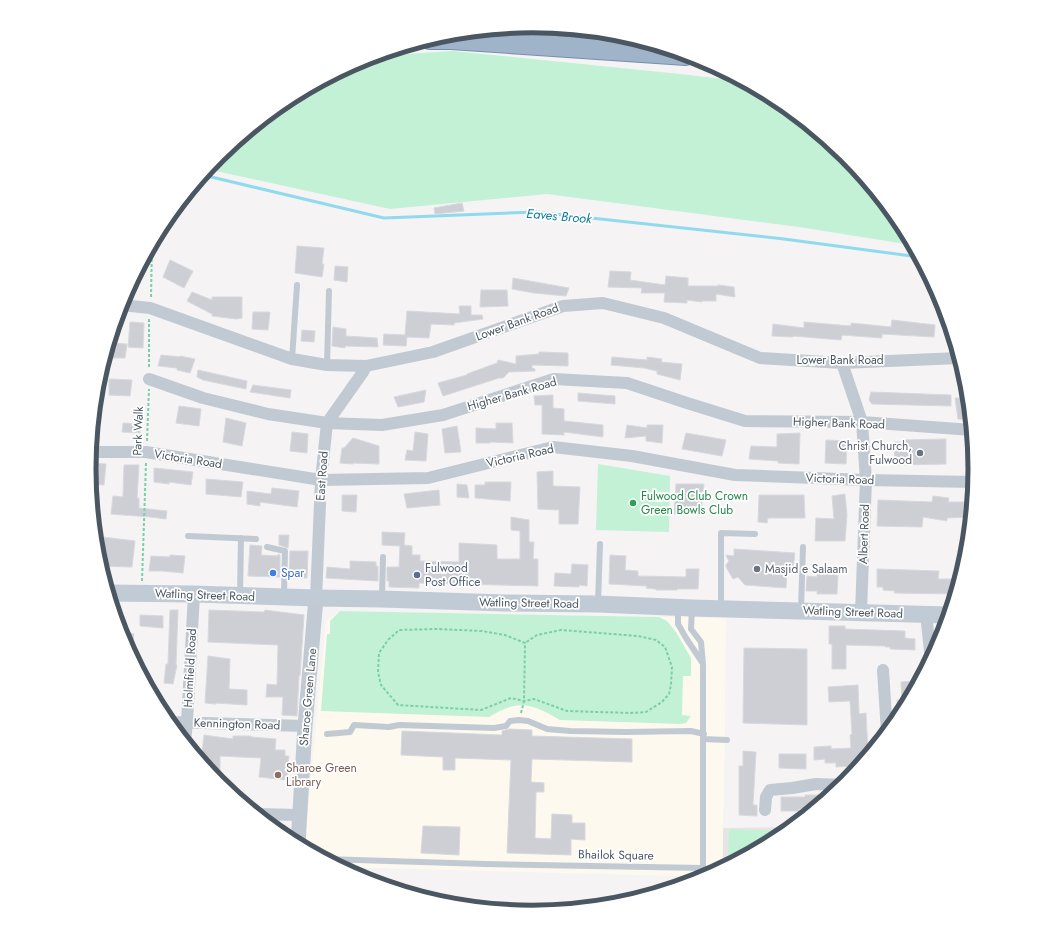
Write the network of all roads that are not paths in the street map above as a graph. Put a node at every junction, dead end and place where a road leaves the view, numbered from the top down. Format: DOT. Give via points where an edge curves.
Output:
graph roads {
  1 [pos="458,39"];
  2 [pos="663,53"];
  3 [pos="297,284"];
  4 [pos="329,291"];
  5 [pos="128,306"];
  6 [pos="954,358"];
  7 [pos="292,359"];
  8 [pos="842,363"];
  9 [pos="326,365"];
  10 [pos="366,366"];
  11 [pos="149,379"];
  12 [pos="862,422"];
  13 [pos="327,423"];
  14 [pos="967,430"];
  15 [pos="96,452"];
  16 [pos="322,480"];
  17 [pos="866,480"];
  18 [pos="968,482"];
  19 [pos="755,534"];
  20 [pos="188,536"];
  21 [pos="241,538"];
  22 [pos="256,539"];
  23 [pos="600,544"];
  24 [pos="267,547"];
  25 [pos="803,547"];
  26 [pos="383,558"];
  27 [pos="114,593"];
  28 [pos="194,594"];
  29 [pos="240,595"];
  30 [pos="284,597"];
  31 [pos="316,598"];
  32 [pos="382,599"];
  33 [pos="598,604"];
  34 [pos="685,607"];
  35 [pos="721,608"];
  36 [pos="801,610"];
  37 [pos="861,612"];
  38 [pos="926,614"];
  39 [pos="944,614"];
  40 [pos="930,648"];
  41 [pos="703,664"];
  42 [pos="883,670"];
  43 [pos="176,722"];
  44 [pos="187,722"];
  45 [pos="886,724"];
  46 [pos="306,726"];
  47 [pos="327,734"];
  48 [pos="186,735"];
  49 [pos="703,736"];
  50 [pos="727,740"];
  51 [pos="834,785"];
  52 [pos="765,810"];
  53 [pos="264,814"];
  54 [pos="299,815"];
  55 [pos="298,838"];
  56 [pos="335,859"];
  1 -- 2 [label="highway"];
  3 -- 7 [label="lane"];
  4 -- 9 [label="lane"];
  5 -- 7 [label="street, Lower Bank Road" via="150,308"];
  6 -- 8 [label="street, Lower Bank Road"];
  7 -- 9 [label="street, Lower Bank Road"];
  8 -- 10 [label="street, Lower Bank Road" via="760,358 664,318 603,303 563,306 433,352"];
  8 -- 12 [label="street, Albert Road"];
  9 -- 10 [label="street, Lower Bank Road"];
  10 -- 13 [label="street"];
  11 -- 13 [label="street, Higher Bank Road" via="203,398 261,412"];
  12 -- 13 [label="street, Higher Bank Road" via="745,421 627,383 554,379 443,415 382,425"];
  12 -- 14 [label="street, Higher Bank Road"];
  12 -- 17 [label="street, Albert Road"];
  13 -- 16 [label="street, East Road"];
  15 -- 16 [label="street, Victoria Road" via="146,452"];
  16 -- 17 [label="street, Victoria Road" via="428,478 553,447 632,456 735,476"];
  16 -- 31 [label="street, East Road"];
  17 -- 18 [label="street, Victoria Road"];
  17 -- 37 [label="street, Albert Road"];
  19 -- 35 [label="lane" via="721,533"];
  20 -- 21 [label="lane"];
  21 -- 22 [label="lane"];
  21 -- 29 [label="lane"];
  23 -- 33 [label="lane"];
  24 -- 30 [label="lane" via="285,551"];
  25 -- 36 [label="lane"];
  26 -- 32 [label="lane"];
  27 -- 28 [label="main road, Watling Street Road"];
  28 -- 29 [label="main road, Watling Street Road"];
  28 -- 44 [label="street, Holmfield Road"];
  29 -- 30 [label="main road, Watling Street Road"];
  30 -- 31 [label="main road, Watling Street Road"];
  31 -- 32 [label="main road, Watling Street Road"];
  31 -- 46 [label="street, Sharoe Green Lane"];
  32 -- 33 [label="main road, Watling Street Road"];
  33 -- 34 [label="main road, Watling Street Road"];
  34 -- 35 [label="main road, Watling Street Road"];
  34 -- 41 [label="lane, Bhailok Square" via="691,629 701,642"];
  34 -- 41 [label="lane" via="678,624"];
  35 -- 36 [label="main road, Watling Street Road"];
  36 -- 37 [label="main road, Watling Street Road"];
  37 -- 38 [label="main road, Watling Street Road"];
  38 -- 39 [label="main road, Watling Street Road"];
  38 -- 40 [label="street"];
  41 -- 49 [label="lane, Bhailok Square"];
  42 -- 45 [label="street"];
  43 -- 44 [label="street, Kennington Road"];
  44 -- 46 [label="street, Kennington Road"];
  44 -- 48 [label="street, Holmfield Road"];
  46 -- 54 [label="street, Sharoe Green Lane"];
  47 -- 49 [label="lane" via="350,732 354,726 494,728 519,720 547,729 691,732"];
  49 -- 50 [label="lane"];
  49 -- 56 [label="lane, Bhailok Square" via="703,868"];
  51 -- 52 [label="street" via="816,784 770,790 766,797"];
  53 -- 54 [label="street"];
  54 -- 55 [label="street, Sharoe Green Lane"];
}
